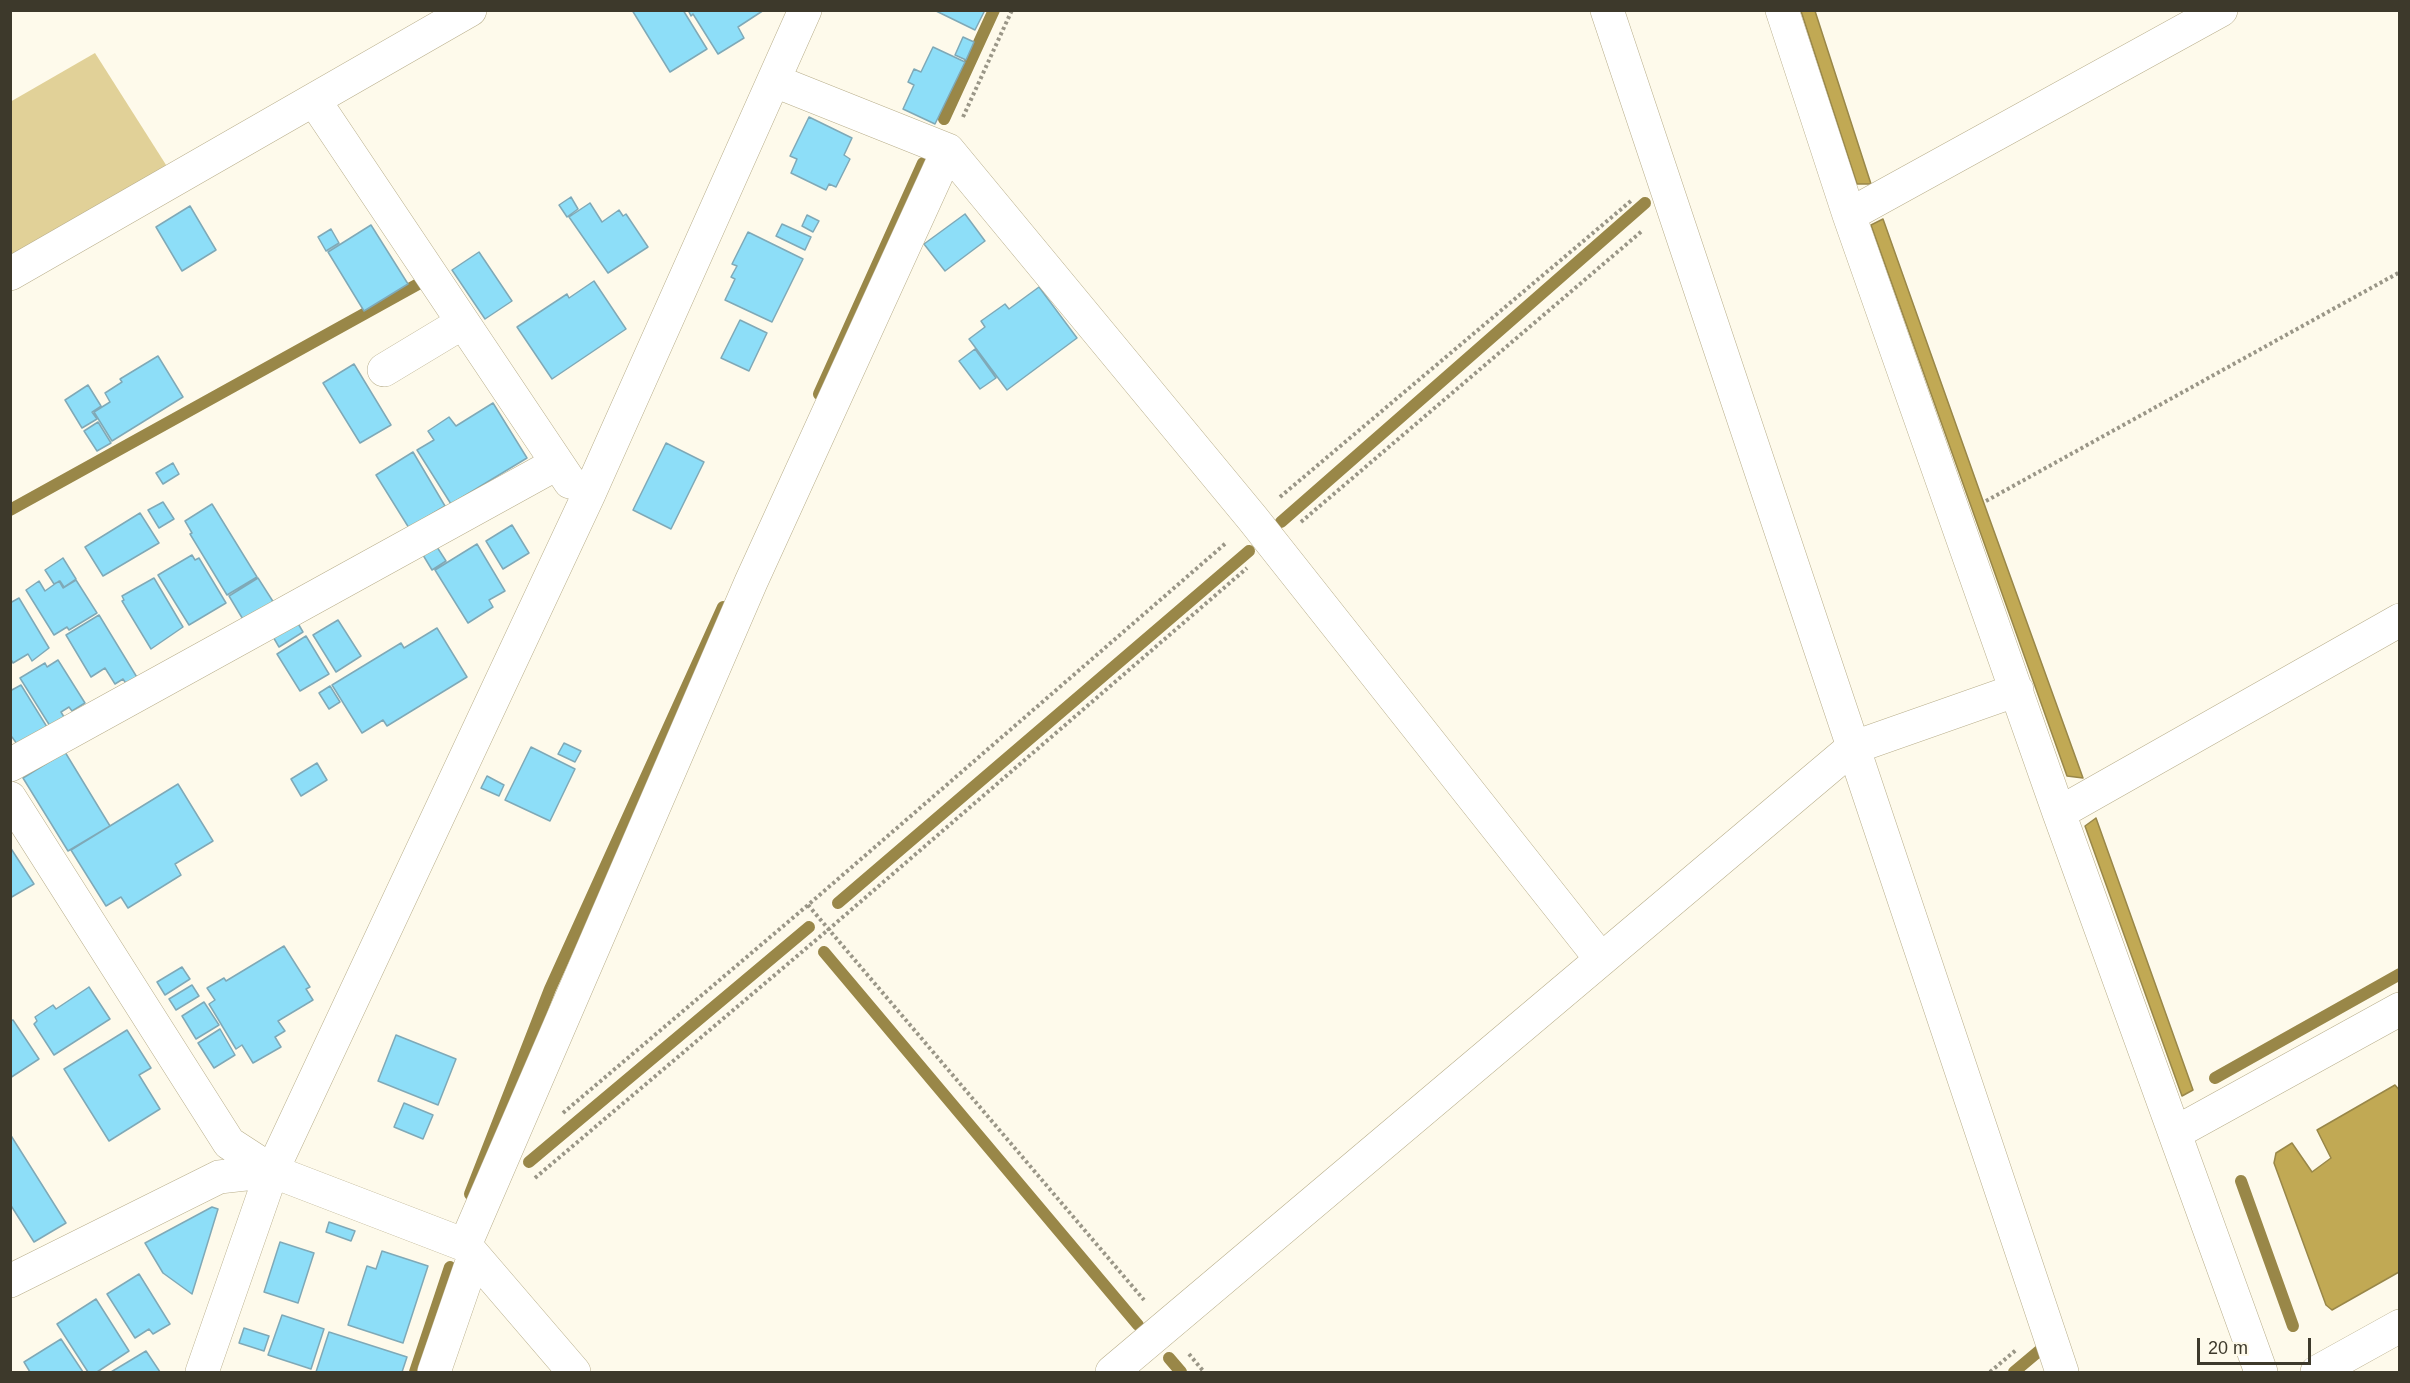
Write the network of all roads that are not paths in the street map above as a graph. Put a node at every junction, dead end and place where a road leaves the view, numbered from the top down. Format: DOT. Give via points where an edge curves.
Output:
graph roads {
  1 [pos="470,10"];
  2 [pos="805,10"];
  3 [pos="1607,10"];
  4 [pos="1782,10"];
  5 [pos="2221,10"];
  6 [pos="775,81"];
  7 [pos="314,100"];
  8 [pos="948,150"];
  9 [pos="1849,215"];
  10 [pos="10,274"];
  11 [pos="462,323"];
  12 [pos="384,370"];
  13 [pos="556,464"];
  14 [pos="589,494"];
  15 [pos="2400,620"];
  16 [pos="2017,690"];
  17 [pos="1852,747"];
  18 [pos="10,765"];
  19 [pos="10,798"];
  20 [pos="2060,813"];
  21 [pos="1601,959"];
  22 [pos="2400,1009"];
  23 [pos="2175,1133"];
  24 [pos="272,1171"];
  25 [pos="469,1250"];
  26 [pos="10,1281"];
  27 [pos="2400,1326"];
  28 [pos="202,1372"];
  29 [pos="434,1372"];
  30 [pos="574,1372"];
  31 [pos="1112,1372"];
  32 [pos="2062,1372"];
  33 [pos="2261,1372"];
  34 [pos="2317,1372"];
  1 -- 7 [label="street"];
  2 -- 6 [label="street"];
  3 -- 17 [label="street"];
  4 -- 9 [label="street"];
  5 -- 9 [label="street"];
  6 -- 8 [label="street"];
  6 -- 14 [label="street"];
  7 -- 10 [label="street"];
  7 -- 11 [label="street"];
  8 -- 21 [label="street" via="1253,519"];
  8 -- 25 [label="street" via="751,582"];
  9 -- 16 [label="street"];
  11 -- 12 [label="street"];
  11 -- 13 [label="street"];
  13 -- 14 [label="street" via="567,481"];
  13 -- 18 [label="street"];
  14 -- 24 [label="street"];
  15 -- 20 [label="street"];
  16 -- 17 [label="street"];
  16 -- 20 [label="street"];
  17 -- 21 [label="street"];
  17 -- 32 [label="street"];
  19 -- 24 [label="street" via="229,1143"];
  20 -- 23 [label="street"];
  21 -- 31 [label="street"];
  22 -- 23 [label="street"];
  23 -- 33 [label="street"];
  24 -- 25 [label="street"];
  24 -- 26 [label="street" via="219,1177"];
  24 -- 28 [label="street"];
  25 -- 29 [label="street"];
  25 -- 30 [label="street"];
  27 -- 34 [label="street"];
}
